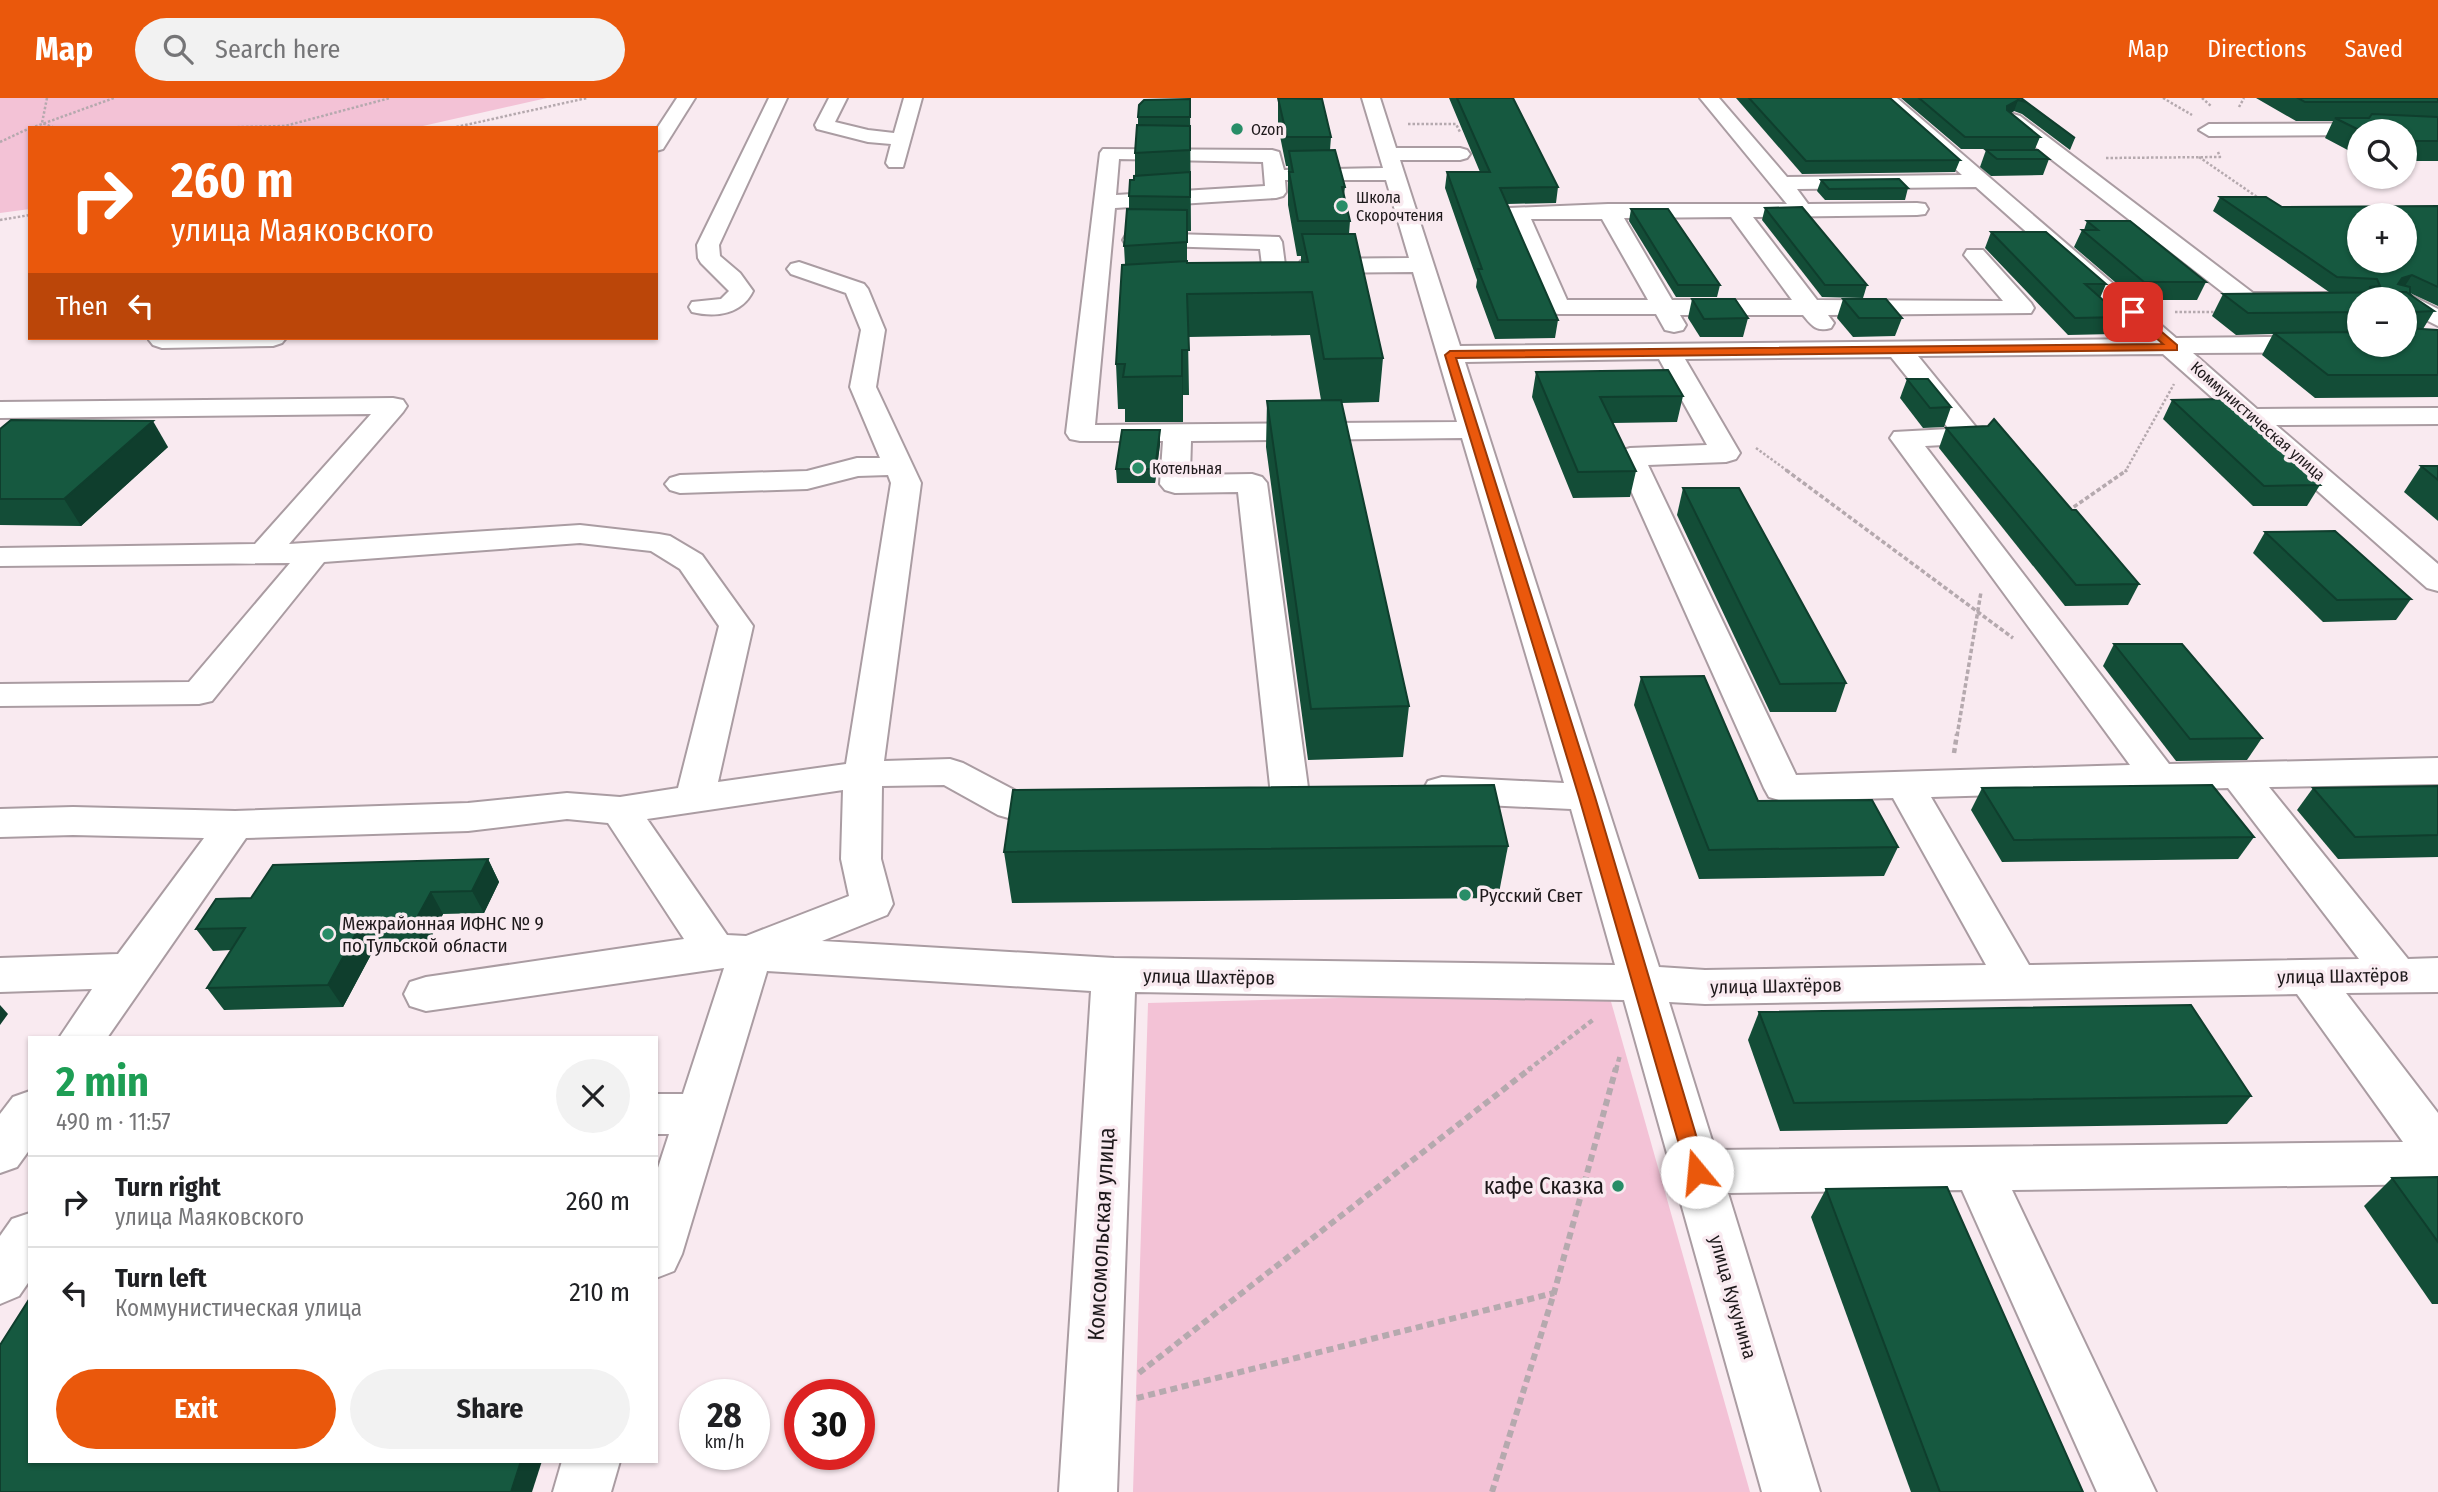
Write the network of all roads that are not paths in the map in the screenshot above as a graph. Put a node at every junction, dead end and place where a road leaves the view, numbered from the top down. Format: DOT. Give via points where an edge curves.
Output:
graph roads {
  1 [pos="686,98"];
  2 [pos="778,98"];
  3 [pos="838,98"];
  4 [pos="913,98"];
  5 [pos="1371,98"];
  6 [pos="1709,98"];
  7 [pos="1886,98"];
  8 [pos="2013,120"];
  9 [pos="2438,129"];
  10 [pos="2209,130"];
  11 [pos="902,139"];
  12 [pos="658,142"];
  13 [pos="1460,154"];
  14 [pos="1208,155"];
  15 [pos="2036,158"];
  16 [pos="2063,158"];
  17 [pos="896,163"];
  18 [pos="1392,164"];
  19 [pos="1982,170"];
  20 [pos="1274,175"];
  21 [pos="1781,183"];
  22 [pos="1209,196"];
  23 [pos="1105,202"];
  24 [pos="1917,209"];
  25 [pos="1804,210"];
  26 [pos="1608,211"];
  27 [pos="1737,211"];
  28 [pos="2037,229"];
  29 [pos="2063,229"];
  30 [pos="2115,229"];
  31 [pos="2153,229"];
  32 [pos="1101,239"];
  33 [pos="1975,255"];
  34 [pos="1422,265"];
  35 [pos="1274,266"];
  36 [pos="799,269"];
  37 [pos="1229,291"];
  38 [pos="1122,297"];
  39 [pos="1094,299"];
  40 [pos="2347,300"];
  41 [pos="701,307"];
  42 [pos="1664,307"];
  43 [pos="1810,307"];
  44 [pos="2417,307"];
  45 [pos="2438,319"];
  46 [pos="2347,345"];
  47 [pos="1898,349"];
  48 [pos="1842,350"];
  49 [pos="1678,352"];
  50 [pos="2179,353"];
  51 [pos="1450,355"];
  52 [pos="0,410"];
  53 [pos="2253,416"];
  54 [pos="2438,416"];
  55 [pos="1474,430"];
  56 [pos="1177,432"];
  57 [pos="899,466"];
  58 [pos="680,484"];
  59 [pos="2438,545"];
  60 [pos="2399,546"];
  61 [pos="316,552"];
  62 [pos="264,553"];
  63 [pos="0,557"];
  64 [pos="2438,581"];
  65 [pos="0,695"];
  66 [pos="2438,771"];
  67 [pos="863,774"];
  68 [pos="2238,775"];
  69 [pos="2160,776"];
  70 [pos="1905,785"];
  71 [pos="1412,790"];
  72 [pos="1330,793"];
  73 [pos="1587,797"];
  74 [pos="694,799"];
  75 [pos="1096,802"];
  76 [pos="620,810"];
  77 [pos="0,824"];
  78 [pos="235,825"];
  79 [pos="733,952"];
  80 [pos="129,971"];
  81 [pos="0,975"];
  82 [pos="1114,975"];
  83 [pos="2417,975"];
  84 [pos="2309,977"];
  85 [pos="2017,982"];
  86 [pos="1640,983"];
  87 [pos="426,994"];
  88 [pos="83,1036"];
  89 [pos="28,1114"];
  90 [pos="678,1114"];
  91 [pos="2438,1151"];
  92 [pos="0,1152"];
  93 [pos="2438,1163"];
  94 [pos="1978,1169"];
  95 [pos="1697,1172"];
  96 [pos="28,1239"];
  97 [pos="658,1241"];
  98 [pos="0,1279"];
  99 [pos="590,1463"];
  100 [pos="582,1492"];
  101 [pos="1088,1492"];
  102 [pos="1791,1492"];
  103 [pos="2127,1492"];
  1 -- 12 [label="street"];
  2 -- 41 [label="street" via="708,245 709,258 741,291 731,305"];
  3 -- 11 [label="street" via="824,125"];
  4 -- 11 [label="street"];
  5 -- 18 [label="street, улица Кукунина"];
  6 -- 21 [label="street"];
  7 -- 19 [label="street, Коммунистическая улица" via="1955,158"];
  8 -- 16 [label="street"];
  9 -- 10 [label="street"];
  11 -- 17 [label="street"];
  13 -- 18 [label="street"];
  14 -- 20 [label="street" via="1272,156"];
  14 -- 22 [label="street" via="1217,163 1218,186"];
  14 -- 23 [label="street" via="1110,153"];
  15 -- 16 [label="street"];
  16 -- 31 [label="street"];
  18 -- 20 [label="street"];
  18 -- 34 [label="street, улица Кукунина"];
  19 -- 21 [label="street"];
  19 -- 28 [label="street, Коммунистическая улица"];
  20 -- 22 [label="street" via="1276,192"];
  21 -- 25 [label="street"];
  22 -- 23 [label="street"];
  23 -- 32 [label="street"];
  24 -- 25 [label="street"];
  25 -- 27 [label="street"];
  26 -- 27 [label="street"];
  26 -- 42 [label="street"];
  26 -- 42 [label="street" via="1517,214 1558,307"];
  27 -- 43 [label="street"];
  28 -- 29 [label="street"];
  28 -- 50 [label="street, Коммунистическая улица"];
  30 -- 31 [label="street"];
  31 -- 40 [label="street" via="2247,300"];
  32 -- 35 [label="street" via="1210,251 1271,242"];
  32 -- 39 [label="street"];
  33 -- 43 [label="street" via="2022,308"];
  34 -- 35 [label="street"];
  34 -- 51 [label="street, улица Кукунина"];
  35 -- 37 [label="street" via="1276,288"];
  36 -- 57 [label="street" via="856,289 873,330 863,387"];
  38 -- 39 [label="street"];
  39 -- 56 [label="street" via="1080,433"];
  42 -- 43 [label="street"];
  42 -- 49 [label="street"];
  43 -- 48 [label="street"];
  44 -- 45 [label="street"];
  46 -- 50 [label="street"];
  47 -- 48 [label="street"];
  47 -- 50 [label="street"];
  47 -- 69 [label="street" via="1970,437 1904,438"];
  48 -- 49 [label="street"];
  49 -- 51 [label="street"];
  49 -- 70 [label="street" via="1726,453 1630,457 1783,788"];
  50 -- 53 [label="street, Коммунистическая улица"];
  51 -- 55 [label="street, улица Кукунина"];
  52 -- 62 [label="street" via="393,405"];
  53 -- 54 [label="street"];
  53 -- 60 [label="street, Коммунистическая улица"];
  55 -- 56 [label="street"];
  55 -- 73 [label="street, улица Кукунина"];
  56 -- 72 [label="street" via="1175,484 1252,483 1274,796"];
  57 -- 58 [label="street" via="857,467 807,480"];
  57 -- 67 [label="street" via="906,483"];
  59 -- 60 [label="street"];
  60 -- 64 [label="street, Коммунистическая улица"];
  61 -- 62 [label="street"];
  61 -- 65 [label="street" via="199,693"];
  61 -- 74 [label="street" via="580,534 659,543 691,562 736,626"];
  62 -- 63 [label="street"];
  66 -- 68 [label="street"];
  67 -- 74 [label="street"];
  67 -- 75 [label="street" via="950,772 1012,806"];
  67 -- 79 [label="street" via="861,859 872,904"];
  68 -- 69 [label="street"];
  68 -- 83 [label="street"];
  69 -- 70 [label="street"];
  70 -- 85 [label="street"];
  71 -- 73 [label="street"];
  73 -- 86 [label="street, улица Кукунина"];
  74 -- 76 [label="street"];
  76 -- 78 [label="street" via="567,806 468,817"];
  76 -- 79 [label="street"];
  77 -- 78 [label="street"];
  78 -- 80 [label="street"];
  79 -- 82 [label="street, улица Шахтёров"];
  79 -- 87 [label="street"];
  79 -- 90 [label="street"];
  80 -- 81 [label="street"];
  80 -- 88 [label="street"];
  82 -- 86 [label="street, улица Шахтёров"];
  82 -- 101 [label="street, Комсомольская улица"];
  83 -- 84 [label="street, улица Шахтёров"];
  84 -- 85 [label="street, улица Шахтёров"];
  84 -- 91 [label="street"];
  85 -- 86 [label="street, улица Шахтёров" via="1705,987"];
  86 -- 95 [label="street, улица Кукунина"];
  89 -- 92 [label="street"];
  90 -- 97 [label="street"];
  93 -- 94 [label="street"];
  94 -- 95 [label="street"];
  94 -- 103 [label="street"];
  95 -- 102 [label="street, улица Кукунина"];
  96 -- 98 [label="street"];
  99 -- 100 [label="street"];
}
